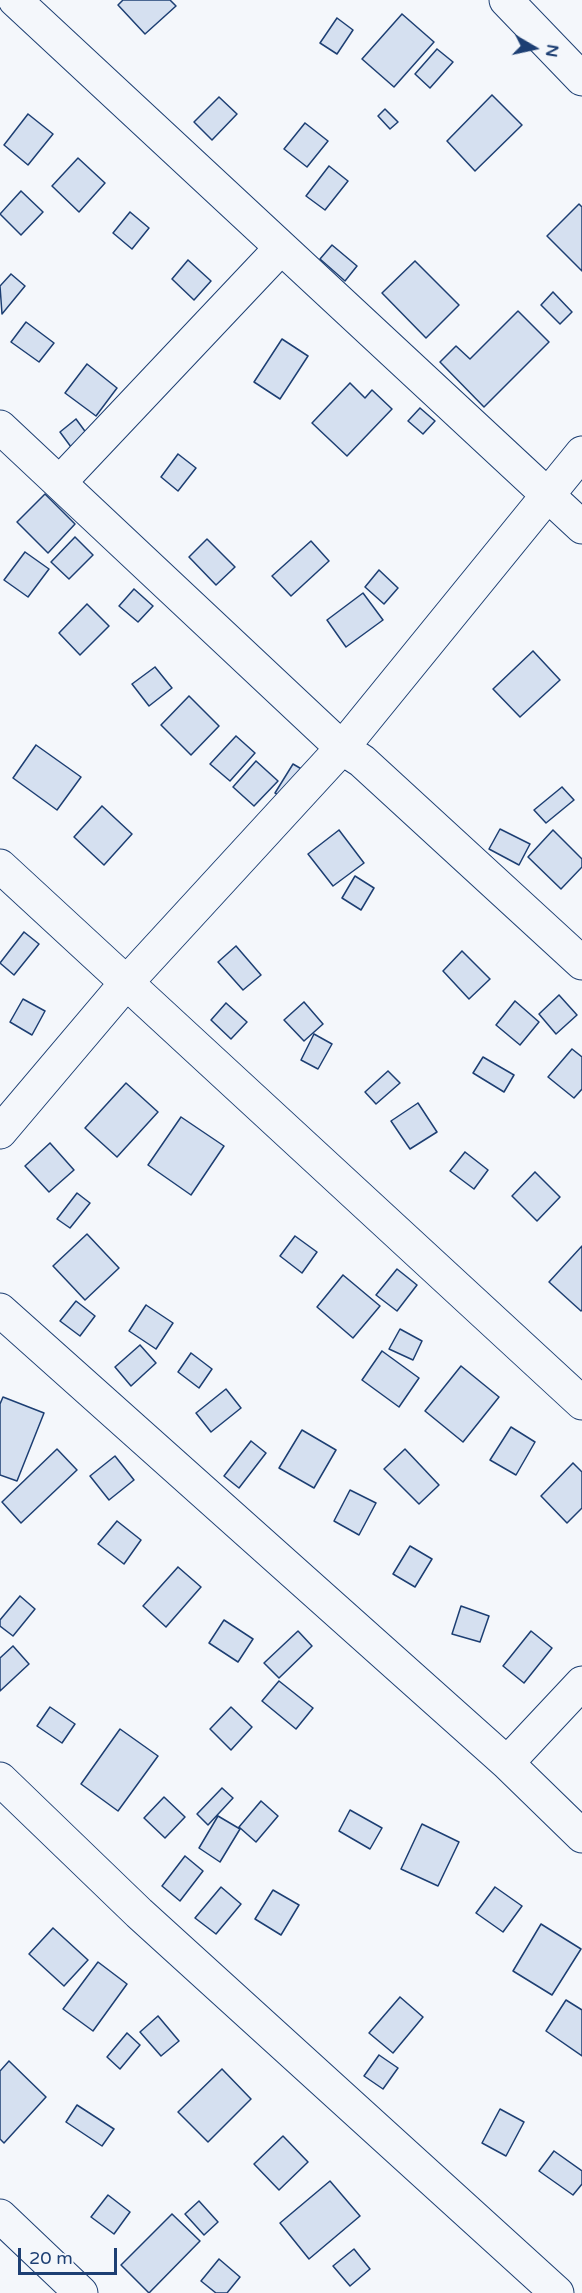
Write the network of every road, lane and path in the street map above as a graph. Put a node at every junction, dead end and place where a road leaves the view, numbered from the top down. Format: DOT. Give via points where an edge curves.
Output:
graph roads {
  1 [pos="15,0"];
  2 [pos="506,0"];
  3 [pos="582,79"];
  4 [pos="281,248"];
  5 [pos="0,428"];
  6 [pos="582,453"];
  7 [pos="60,482"];
  8 [pos="545,495"];
  9 [pos="582,527"];
  10 [pos="342,748"];
  11 [pos="0,866"];
  12 [pos="582,963"];
  13 [pos="127,982"];
  14 [pos="0,1132"];
  15 [pos="0,1310"];
  16 [pos="582,1403"];
  17 [pos="582,1683"];
  18 [pos="507,1763"];
  19 [pos="0,1779"];
  20 [pos="582,1836"];
  21 [pos="0,2216"];
  22 [pos="77,2292"];
  23 [pos="557,2293"];
  1 -- 4 [label="street"];
  2 -- 3 [label="street"];
  4 -- 7 [label="street"];
  4 -- 8 [label="street"];
  5 -- 7 [label="street"];
  6 -- 8 [label="street"];
  7 -- 10 [label="street"];
  8 -- 9 [label="street"];
  8 -- 10 [label="street"];
  10 -- 12 [label="street" via="362,761"];
  10 -- 13 [label="street"];
  11 -- 13 [label="street"];
  13 -- 14 [label="street"];
  13 -- 16 [label="street"];
  15 -- 18 [label="street"];
  17 -- 18 [label="street"];
  18 -- 20 [label="street"];
  19 -- 23 [label="street" via="140,1913"];
  21 -- 22 [label="street"];
}
